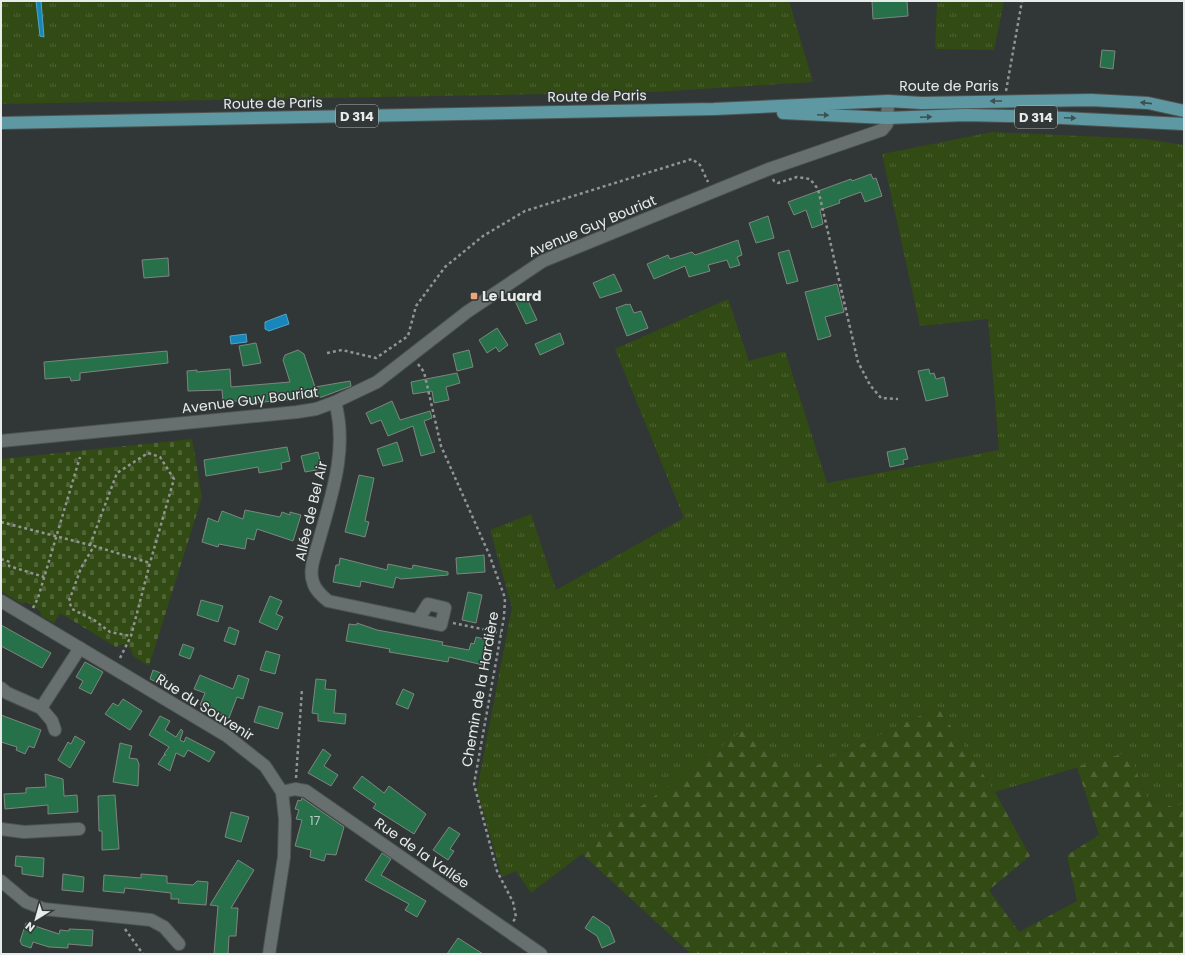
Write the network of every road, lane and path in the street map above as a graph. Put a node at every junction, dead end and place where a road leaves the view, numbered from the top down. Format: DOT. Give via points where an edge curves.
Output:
graph roads {
  1 [pos="1022,1"];
  2 [pos="888,101"];
  3 [pos="1004,101"];
  4 [pos="714,109"];
  5 [pos="1184,111"];
  6 [pos="888,118"];
  7 [pos="1,123"];
  8 [pos="1184,124"];
  9 [pos="769,169"];
  10 [pos="713,191"];
  11 [pos="327,353"];
  12 [pos="417,361"];
  13 [pos="898,399"];
  14 [pos="335,402"];
  15 [pos="1,441"];
  16 [pos="80,456"];
  17 [pos="1,522"];
  18 [pos="56,536"];
  19 [pos="90,545"];
  20 [pos="94,546"];
  21 [pos="1,559"];
  22 [pos="150,563"];
  23 [pos="44,577"];
  24 [pos="1,601"];
  25 [pos="34,607"];
  26 [pos="418,620"];
  27 [pos="442,621"];
  28 [pos="502,633"];
  29 [pos="131,636"];
  30 [pos="80,648"];
  31 [pos="114,669"];
  32 [pos="1,688"];
  33 [pos="302,689"];
  34 [pos="41,708"];
  35 [pos="55,730"];
  36 [pos="295,789"];
  37 [pos="282,792"];
  38 [pos="1,829"];
  39 [pos="80,829"];
  40 [pos="1,881"];
  41 [pos="122,917"];
  42 [pos="508,932"];
  43 [pos="179,944"];
  44 [pos="143,954"];
  45 [pos="269,954"];
  46 [pos="541,954"];
  1 -- 3 [label="path"];
  3 -- 2 [label="main road, Route de Paris / D 314, one-way"];
  2 -- 4 [label="main road, Route de Paris / D 314"];
  2 -- 6 [label="street"];
  5 -- 3 [label="main road, Route de Paris / D 314, one-way" via="1148,103 1091,100"];
  4 -- 6 [label="main road, Route de Paris / D 314, one-way"];
  4 -- 7 [label="main road, Route de Paris / D 314"];
  6 -- 8 [label="main road, Route de Paris / D 314, one-way" via="988,116"];
  6 -- 9 [label="street, Avenue Guy Bouriat" via="882,130 872,135"];
  9 -- 10 [label="street, Avenue Guy Bouriat"];
  9 -- 13 [label="path" via="774,181 778,183 797,177 810,179 818,189 858,362 870,385 881,398"];
  10 -- 11 [label="path" via="700,165 692,159 525,211 483,236 445,267 416,306 408,336 376,358 342,350"];
  10 -- 14 [label="street, Avenue Guy Bouriat" via="543,261 467,312 386,376"];
  12 -- 28 [label="path, Chemin de la Hardière" via="424,372 441,446 489,554 505,598"];
  14 -- 15 [label="street, Avenue Guy Bouriat" via="297,412"];
  14 -- 26 [label="street, Allée de Bel Air" via="340,444 338,474 313,564 312,582 328,601"];
  16 -- 18 [label="path"];
  17 -- 18 [label="path"];
  18 -- 19 [label="path"];
  18 -- 23 [label="path"];
  19 -- 20 [label="path"];
  19 -- 22 [label="path" via="117,473 148,453 160,457 174,479"];
  20 -- 22 [label="path"];
  20 -- 29 [label="path" via="81,568 69,606 110,632"];
  21 -- 23 [label="path" via="10,562 9,566"];
  22 -- 29 [label="path"];
  23 -- 25 [label="path"];
  24 -- 30 [label="street, Rue du Souvenir"];
  26 -- 27 [label="street, Allée de Bel Air" via="441,626"];
  26 -- 27 [label="street" via="428,604 445,608"];
  27 -- 28 [label="path"];
  28 -- 42 [label="path, Chemin de la Hardière" via="474,784 497,871 513,902 516,917"];
  29 -- 31 [label="path"];
  30 -- 31 [label="street, Rue du Souvenir"];
  30 -- 34 [label="street"];
  31 -- 37 [label="street, Rue du Souvenir" via="246,749 265,766"];
  32 -- 34 [label="street"];
  33 -- 36 [label="path"];
  34 -- 35 [label="street" via="52,721"];
  36 -- 37 [label="street"];
  36 -- 42 [label="street, Rue de la Vallée" via="319,798"];
  37 -- 45 [label="street, Rue du Souvenir" via="285,819 284,857"];
  38 -- 39 [label="street" via="24,832"];
  40 -- 41 [label="street" via="26,902 44,909"];
  41 -- 43 [label="street" via="151,920 164,927"];
  41 -- 44 [label="path" via="125,929"];
  42 -- 46 [label="street, Rue de la Vallée"];
}
